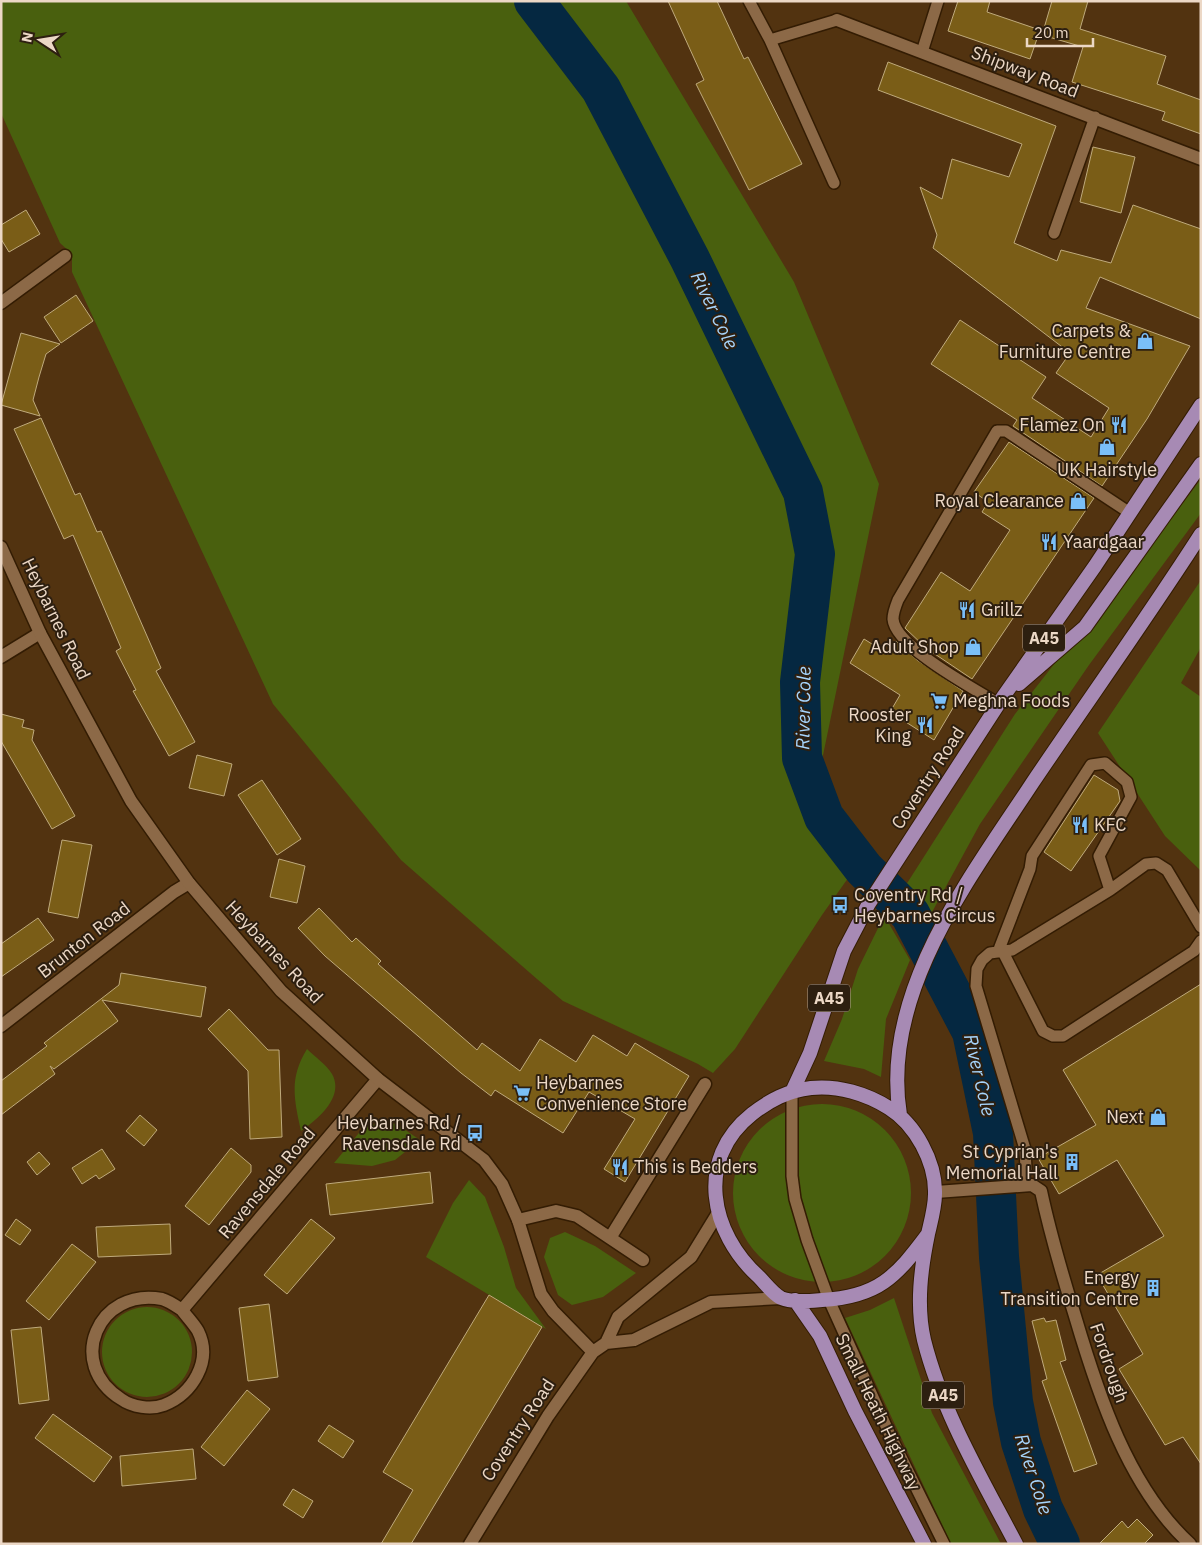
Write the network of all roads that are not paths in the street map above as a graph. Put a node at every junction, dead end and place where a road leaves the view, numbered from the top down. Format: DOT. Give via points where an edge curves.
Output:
graph roads {
  1 [pos="749,1"];
  2 [pos="938,1"];
  3 [pos="837,20"];
  4 [pos="770,40"];
  5 [pos="922,52"];
  6 [pos="1095,117"];
  7 [pos="1201,159"];
  8 [pos="834,183"];
  9 [pos="1054,233"];
  10 [pos="66,256"];
  11 [pos="1,303"];
  12 [pos="1201,405"];
  13 [pos="1201,464"];
  14 [pos="1130,513"];
  15 [pos="1201,534"];
  16 [pos="1,547"];
  17 [pos="40,633"];
  18 [pos="1,657"];
  19 [pos="1001,700"];
  20 [pos="188,883"];
  21 [pos="1110,890"];
  22 [pos="1201,927"];
  23 [pos="1201,941"];
  24 [pos="1001,952"];
  25 [pos="1,1026"];
  26 [pos="378,1079"];
  27 [pos="705,1084"];
  28 [pos="792,1092"];
  29 [pos="900,1115"];
  30 [pos="1015,1185"];
  31 [pos="936,1192"];
  32 [pos="718,1213"];
  33 [pos="518,1220"];
  34 [pos="928,1234"];
  35 [pos="610,1238"];
  36 [pos="643,1260"];
  37 [pos="788,1299"];
  38 [pos="829,1300"];
  39 [pos="182,1310"];
  40 [pos="606,1343"];
  41 [pos="593,1352"];
  42 [pos="470,1544"];
  43 [pos="924,1544"];
  44 [pos="944,1544"];
  45 [pos="1016,1544"];
  46 [pos="1190,1544"];
  1 -- 4 [label="lane"];
  2 -- 5 [label="lane"];
  3 -- 4 [label="lane"];
  3 -- 5 [label="street, Shipway Road"];
  4 -- 8 [label="lane"];
  5 -- 6 [label="street, Shipway Road"];
  6 -- 7 [label="street, Shipway Road"];
  6 -- 9 [label="lane"];
  10 -- 11 [label="street"];
  12 -- 14 [label="highway, Coventry Road / A45"];
  13 -- 19 [label="highway" via="1085,627"];
  14 -- 19 [label="highway, Coventry Road / A45"];
  14 -- 19 [label="lane" via="1006,431 998,431 898,600 893,619 901,637 919,653"];
  15 -- 29 [label="highway" via="1082,706 961,890 906,1012 898,1054"];
  16 -- 17 [label="street, Heybarnes Road"];
  17 -- 18 [label="street"];
  17 -- 20 [label="street, Heybarnes Road" via="131,801"];
  19 -- 28 [label="highway, Coventry Road / A45" via="868,905 844,951 810,1053"];
  20 -- 25 [label="street, Brunton Road"];
  20 -- 26 [label="street, Heybarnes Road" via="281,992"];
  21 -- 22 [label="lane" via="1141,866 1156,863 1167,870"];
  21 -- 24 [label="lane" via="1012,950"];
  21 -- 24 [label="lane" via="1099,856 1130,797 1127,782 1105,763 1091,765 1032,856"];
  23 -- 24 [label="lane" via="1194,951 1063,1036 1043,1032"];
  24 -- 30 [label="lane" via="982,960 977,969 976,986 1025,1149 1026,1169"];
  26 -- 33 [label="street, Heybarnes Road" via="484,1160 502,1184"];
  26 -- 39 [label="street, Ravensdale Road"];
  27 -- 35 [label="street"];
  28 -- 29 [label="highway, Small Heath Highway" via="814,1088 849,1091 873,1098"];
  28 -- 32 [label="highway, Small Heath Highway" via="772,1099 737,1126 716,1169"];
  28 -- 38 [label="lane" via="795,1199"];
  29 -- 31 [label="highway" via="911,1127 930,1162"];
  30 -- 31 [label="street, Fordrough"];
  30 -- 46 [label="street, Fordrough" via="1032,1185 1041,1191 1052,1240 1094,1380 1125,1453 1145,1488"];
  31 -- 34 [label="highway"];
  32 -- 37 [label="highway, Small Heath Highway" via="726,1236 745,1265"];
  32 -- 40 [label="street" via="691,1256 618,1317"];
  33 -- 35 [label="street" via="556,1211 577,1216"];
  33 -- 41 [label="street, Heybarnes Road" via="541,1294"];
  34 -- 38 [label="highway" via="904,1268 886,1282 865,1293"];
  34 -- 45 [label="highway, A45" via="921,1275 924,1338 949,1412"];
  35 -- 36 [label="street"];
  37 -- 38 [label="highway"];
  37 -- 40 [label="street, Coventry Road" via="712,1302 634,1340"];
  37 -- 43 [label="highway, Small Heath Highway" via="820,1336 854,1411"];
  38 -- 44 [label="lane"];
  39 -- 39 [label="street" via="198,1332 202,1356 193,1384 174,1401 159,1407 130,1405 107,1391 98,1377 92,1350 96,1332 106,1316 134,1298 163,1300"];
  40 -- 41 [label="street, Coventry Road"];
  41 -- 42 [label="street, Coventry Road" via="548,1416"];
}
